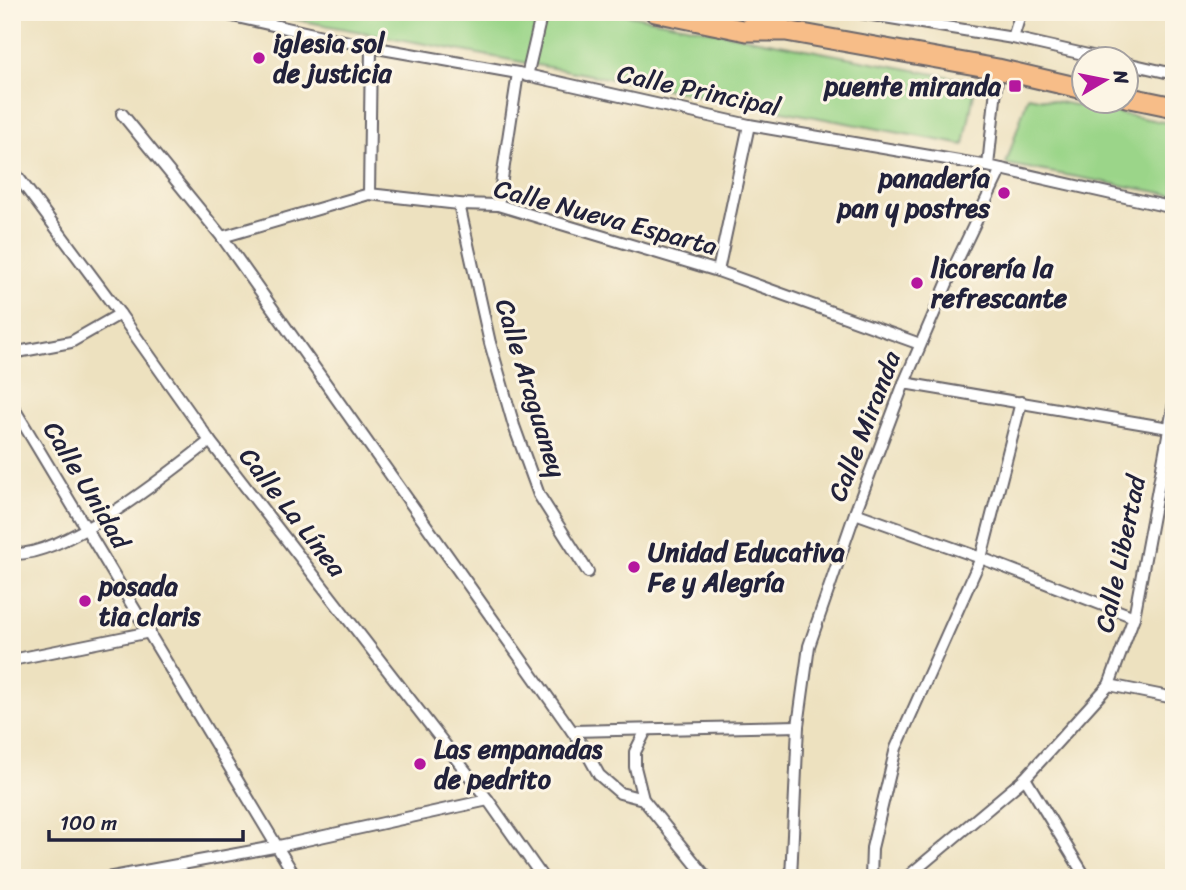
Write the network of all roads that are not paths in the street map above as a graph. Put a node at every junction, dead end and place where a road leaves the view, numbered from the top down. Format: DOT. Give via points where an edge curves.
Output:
graph roads {
  1 [pos="215,12"];
  2 [pos="542,12"];
  3 [pos="655,12"];
  4 [pos="748,12"];
  5 [pos="853,12"];
  6 [pos="1021,12"];
  7 [pos="778,22"];
  8 [pos="1013,38"];
  9 [pos="372,47"];
  10 [pos="1070,51"];
  11 [pos="1140,66"];
  12 [pos="998,69"];
  13 [pos="523,74"];
  14 [pos="1174,74"];
  15 [pos="1070,86"];
  16 [pos="1140,100"];
  17 [pos="1174,107"];
  18 [pos="122,114"];
  19 [pos="749,125"];
  20 [pos="988,166"];
  21 [pos="12,169"];
  22 [pos="1001,170"];
  23 [pos="369,194"];
  24 [pos="459,204"];
  25 [pos="498,205"];
  26 [pos="1174,208"];
  27 [pos="222,237"];
  28 [pos="718,271"];
  29 [pos="120,314"];
  30 [pos="920,344"];
  31 [pos="12,353"];
  32 [pos="904,383"];
  33 [pos="1021,402"];
  34 [pos="1174,403"];
  35 [pos="12,405"];
  36 [pos="1169,428"];
  37 [pos="210,442"];
  38 [pos="855,513"];
  39 [pos="87,528"];
  40 [pos="12,554"];
  41 [pos="981,558"];
  42 [pos="588,572"];
  43 [pos="1134,617"];
  44 [pos="150,632"];
  45 [pos="12,660"];
  46 [pos="1109,685"];
  47 [pos="1174,698"];
  48 [pos="799,726"];
  49 [pos="646,730"];
  50 [pos="572,731"];
  51 [pos="1026,778"];
  52 [pos="643,799"];
  53 [pos="488,800"];
  54 [pos="279,846"];
  55 [pos="107,878"];
  56 [pos="296,878"];
  57 [pos="543,878"];
  58 [pos="706,878"];
  59 [pos="791,878"];
  60 [pos="871,878"];
  61 [pos="906,878"];
  62 [pos="1086,878"];
  1 -- 9 [label="street, Calle Principal"];
  2 -- 13 [label="street"];
  3 -- 7 [label="highway" via="747,31"];
  4 -- 7 [label="highway"];
  5 -- 8 [label="street"];
  6 -- 8 [label="street"];
  7 -- 12 [label="highway" via="921,57"];
  8 -- 10 [label="street"];
  9 -- 13 [label="street, Calle Principal"];
  9 -- 23 [label="street"];
  11 -- 14 [label="street"];
  12 -- 15 [label="highway"];
  12 -- 20 [label="street"];
  13 -- 19 [label="street, Calle Principal"];
  13 -- 25 [label="street"];
  16 -- 17 [label="highway"];
  18 -- 27 [label="street"];
  19 -- 20 [label="street, Calle Principal"];
  19 -- 28 [label="street"];
  20 -- 22 [label="street, Calle Principal"];
  21 -- 29 [label="street, Calle La Línea"];
  22 -- 26 [label="street, Calle Principal"];
  22 -- 30 [label="street, Calle Miranda"];
  23 -- 24 [label="street, Calle Nueva Esparta"];
  23 -- 27 [label="street, Calle Nueva Esparta"];
  24 -- 25 [label="street, Calle Nueva Esparta"];
  24 -- 42 [label="street, Calle Araguaney" via="514,426 539,495"];
  25 -- 28 [label="street, Calle Nueva Esparta"];
  27 -- 50 [label="street"];
  28 -- 30 [label="street, Calle Nueva Esparta"];
  29 -- 31 [label="street" via="71,342"];
  29 -- 37 [label="street, Calle La Línea"];
  30 -- 32 [label="street, Calle Miranda"];
  32 -- 33 [label="street"];
  32 -- 38 [label="street, Calle Miranda"];
  33 -- 36 [label="street"];
  33 -- 41 [label="street"];
  34 -- 36 [label="street, Calle Libertad"];
  35 -- 39 [label="street, Calle Unidad"];
  36 -- 43 [label="street, Calle Libertad"];
  37 -- 39 [label="street" via="150,489"];
  37 -- 53 [label="street, Calle La Línea"];
  38 -- 41 [label="street"];
  38 -- 48 [label="street, Calle Miranda" via="809,646"];
  39 -- 40 [label="street" via="28,554"];
  39 -- 44 [label="street, Calle Unidad"];
  41 -- 43 [label="street"];
  41 -- 60 [label="street" via="896,748 872,848"];
  43 -- 46 [label="street, Calle Libertad"];
  44 -- 45 [label="street"];
  44 -- 54 [label="street, Calle Unidad"];
  46 -- 47 [label="street"];
  46 -- 51 [label="street, Calle Libertad"];
  48 -- 49 [label="street"];
  48 -- 59 [label="street, Calle Miranda"];
  49 -- 50 [label="street"];
  49 -- 52 [label="street" via="635,752"];
  50 -- 52 [label="street" via="598,775 620,793"];
  51 -- 61 [label="street, Calle Libertad"];
  51 -- 62 [label="street"];
  52 -- 58 [label="street"];
  53 -- 54 [label="street"];
  53 -- 57 [label="street, Calle La Línea"];
  54 -- 55 [label="street"];
  54 -- 56 [label="street, Calle Unidad"];
}
